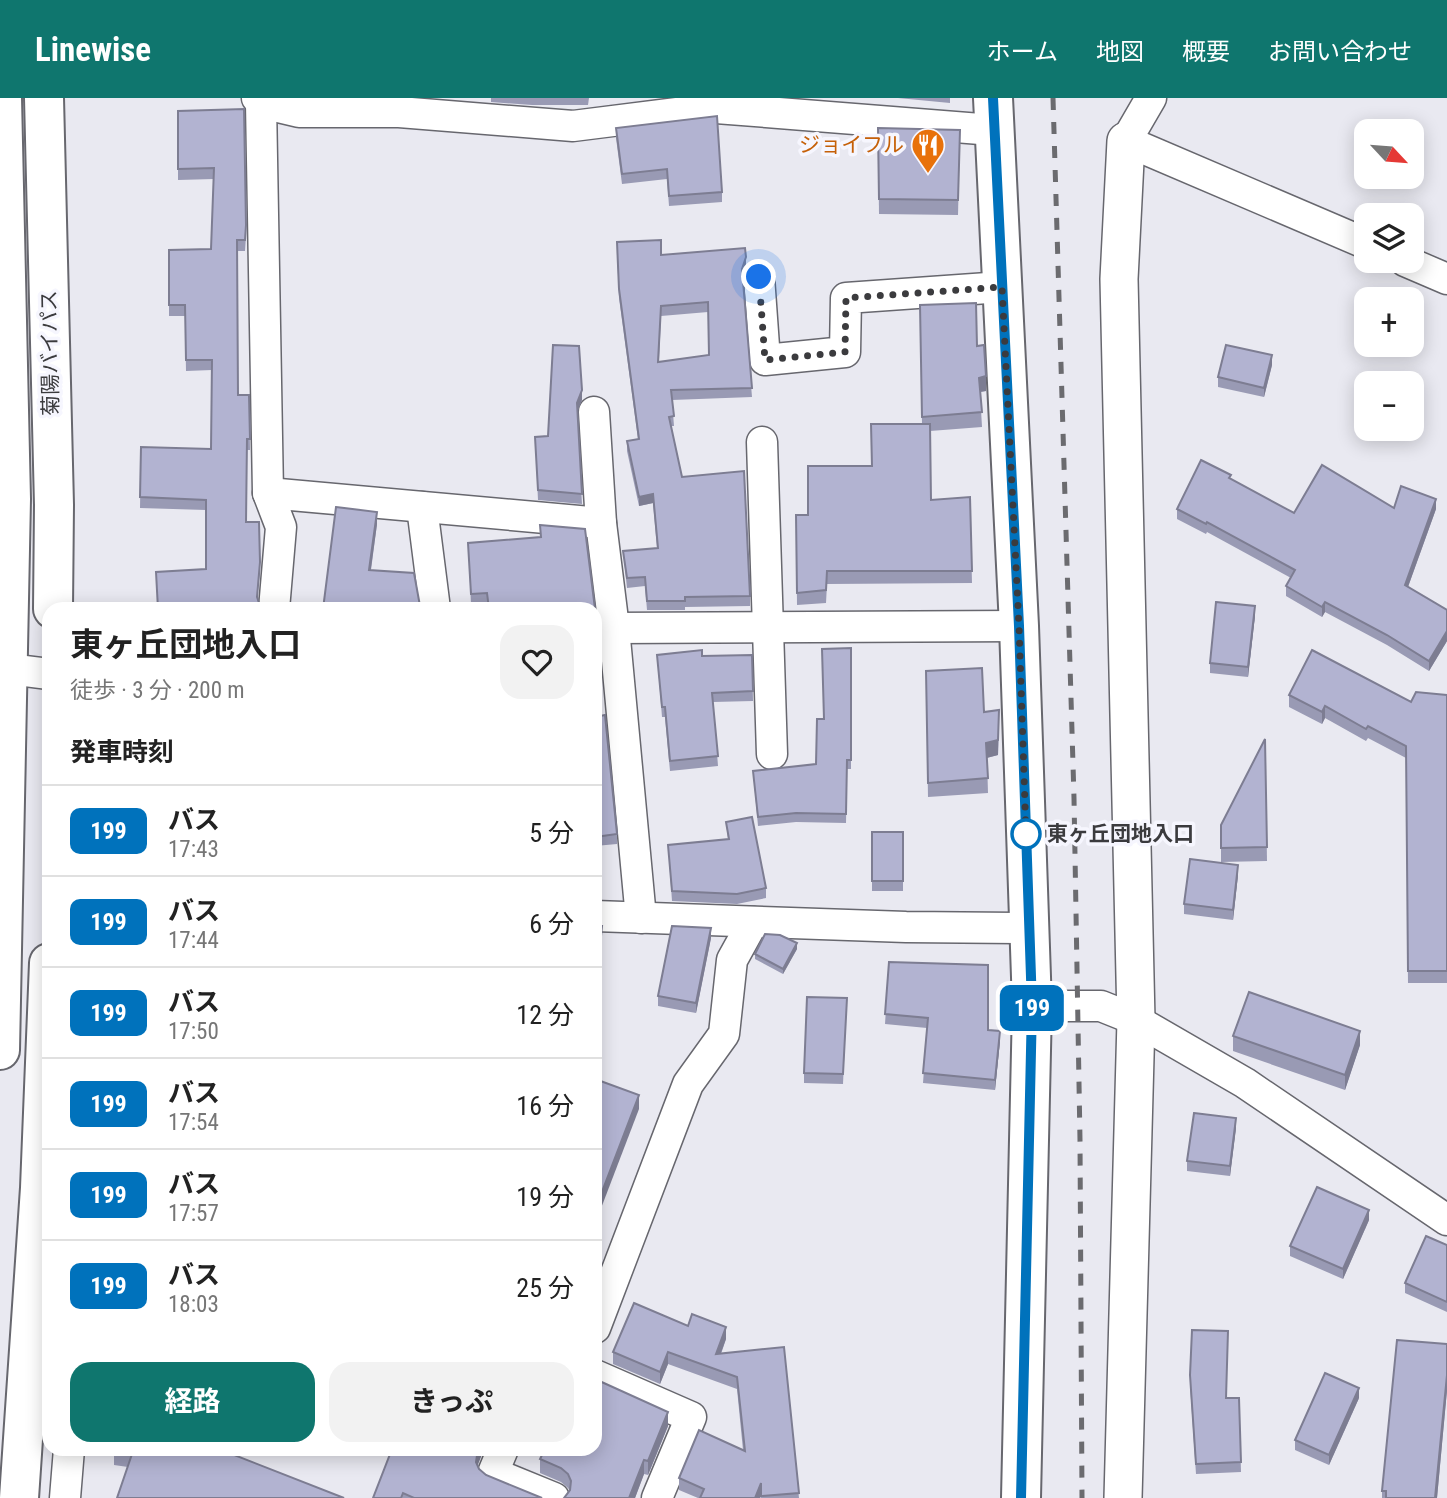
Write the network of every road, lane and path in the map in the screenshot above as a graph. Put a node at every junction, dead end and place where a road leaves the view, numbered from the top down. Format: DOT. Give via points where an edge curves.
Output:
graph roads {
  1 [pos="2,98"];
  2 [pos="44,98"];
  3 [pos="1151,98"];
  4 [pos="259,100"];
  5 [pos="400,105"];
  6 [pos="993,114"];
  7 [pos="1126,141"];
  8 [pos="1354,238"];
  9 [pos="1424,269"];
  10 [pos="759,277"];
  11 [pos="1447,279"];
  12 [pos="1002,287"];
  13 [pos="594,412"];
  14 [pos="762,442"];
  15 [pos="268,493"];
  16 [pos="422,507"];
  17 [pos="601,523"];
  18 [pos="53,602"];
  19 [pos="275,602"];
  20 [pos="434,602"];
  21 [pos="1019,626"];
  22 [pos="767,627"];
  23 [pos="614,628"];
  24 [pos="4,668"];
  25 [pos="42,673"];
  26 [pos="772,754"];
  27 [pos="602,916"];
  28 [pos="641,918"];
  29 [pos="753,922"];
  30 [pos="1029,928"];
  31 [pos="1032,1006"];
  32 [pos="1136,1020"];
  33 [pos="0,1035"];
  34 [pos="1447,1220"];
  35 [pos="42,1224"];
  36 [pos="602,1310"];
  37 [pos="602,1378"];
  38 [pos="68,1456"];
  39 [pos="500,1456"];
  40 [pos="19,1498"];
  41 [pos="65,1498"];
  42 [pos="554,1498"];
  43 [pos="657,1498"];
  44 [pos="1021,1498"];
  45 [pos="1123,1498"];
  1 -- 24 [label="main road, 菊陽バイパス" via="11,499"];
  2 -- 18 [label="main road, 菊陽バイパス"];
  3 -- 7 [label="street"];
  4 -- 5 [label="street" via="299,112"];
  4 -- 15 [label="street"];
  5 -- 6 [label="street" via="573,126 716,108"];
  6 -- 12 [label="main road"];
  7 -- 8 [label="street"];
  7 -- 32 [label="street" via="1119,279"];
  9 -- 11 [label="street"];
  10 -- 12 [label="street" via="765,360 845,352 846,298"];
  12 -- 21 [label="main road"];
  13 -- 17 [label="street"];
  14 -- 22 [label="street"];
  15 -- 16 [label="street"];
  15 -- 19 [label="street" via="281,527"];
  16 -- 17 [label="street"];
  16 -- 20 [label="street"];
  17 -- 23 [label="street"];
  21 -- 22 [label="street"];
  21 -- 30 [label="main road"];
  22 -- 23 [label="street"];
  22 -- 26 [label="street"];
  23 -- 28 [label="street"];
  24 -- 25 [label="street"];
  24 -- 33 [label="main road, 菊陽バイパス"];
  27 -- 28 [label="street"];
  28 -- 29 [label="street"];
  29 -- 30 [label="street"];
  29 -- 36 [label="street" via="733,960 724,1034 688,1084"];
  30 -- 31 [label="main road"];
  31 -- 32 [label="street" via="1101,1006"];
  31 -- 44 [label="main road"];
  32 -- 34 [label="street" via="1245,1083"];
  32 -- 45 [label="street"];
  35 -- 40 [label="main road"];
  37 -- 43 [label="street" via="691,1417"];
  38 -- 41 [label="street"];
  39 -- 42 [label="street" via="493,1473"];
}
